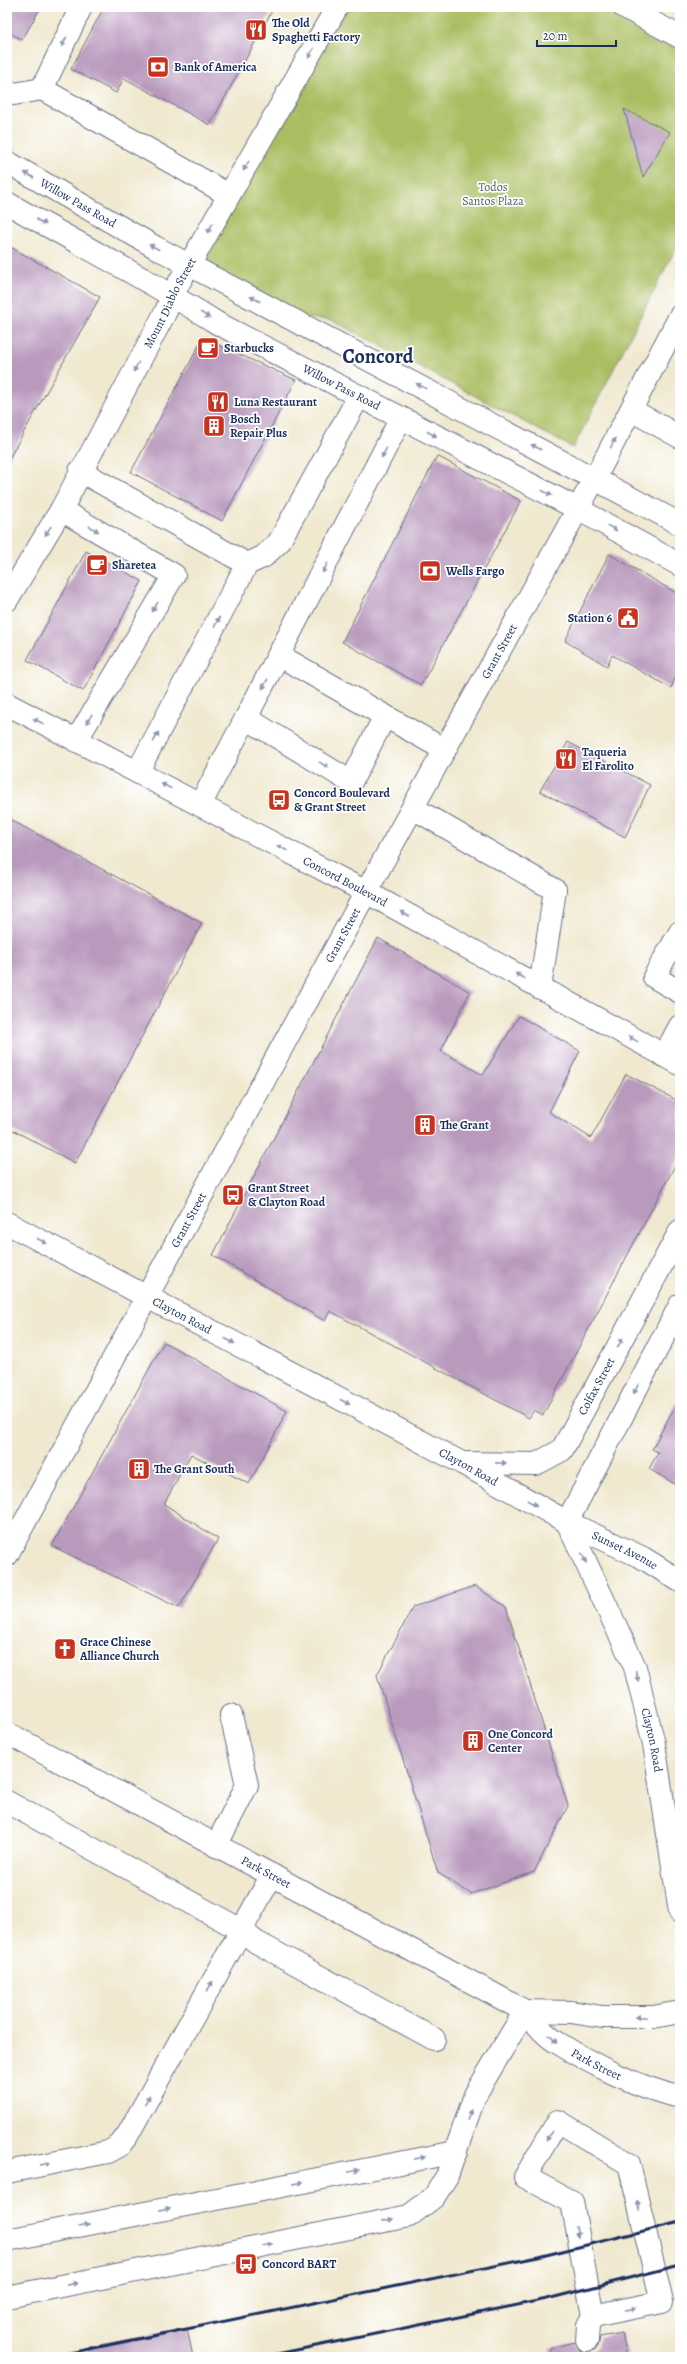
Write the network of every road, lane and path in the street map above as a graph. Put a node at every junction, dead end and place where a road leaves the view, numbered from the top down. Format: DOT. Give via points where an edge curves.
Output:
graph roads {
  1 [pos="81,7"];
  2 [pos="337,7"];
  3 [pos="624,7"];
  4 [pos="680,37"];
  5 [pos="42,89"];
  6 [pos="9,96"];
  7 [pos="7,162"];
  8 [pos="229,194"];
  9 [pos="7,203"];
  10 [pos="189,264"];
  11 [pos="172,295"];
  12 [pos="679,321"];
  13 [pos="359,396"];
  14 [pos="630,410"];
  15 [pos="401,418"];
  16 [pos="680,437"];
  17 [pos="80,471"];
  18 [pos="595,478"];
  19 [pos="578,509"];
  20 [pos="61,510"];
  21 [pos="680,524"];
  22 [pos="247,564"];
  23 [pos="680,565"];
  24 [pos="7,600"];
  25 [pos="280,656"];
  26 [pos="7,704"];
  27 [pos="385,716"];
  28 [pos="246,718"];
  29 [pos="76,741"];
  30 [pos="445,750"];
  31 [pos="138,772"];
  32 [pos="200,805"];
  33 [pos="413,808"];
  34 [pos="366,892"];
  35 [pos="680,932"];
  36 [pos="540,988"];
  37 [pos="680,992"];
  38 [pos="680,1026"];
  39 [pos="672,1060"];
  40 [pos="7,1223"];
  41 [pos="680,1231"];
  42 [pos="146,1296"];
  43 [pos="680,1305"];
  44 [pos="462,1463"];
  45 [pos="567,1522"];
  46 [pos="7,1555"];
  47 [pos="680,1581"];
  48 [pos="231,1715"];
  49 [pos="7,1733"];
  50 [pos="7,1802"];
  51 [pos="216,1846"];
  52 [pos="272,1875"];
  53 [pos="680,1912"];
  54 [pos="241,1930"];
  55 [pos="525,2011"];
  56 [pos="680,2012"];
  57 [pos="434,2039"];
  58 [pos="680,2097"];
  59 [pos="456,2152"];
  60 [pos="7,2172"];
  61 [pos="7,2240"];
  62 [pos="7,2296"];
  63 [pos="593,2316"];
  64 [pos="587,2340"];
  1 -- 5 [label="street, one-way"];
  2 -- 8 [label="street, Mount Diablo Street, one-way"];
  3 -- 4 [label="street"];
  5 -- 6 [label="street"];
  5 -- 8 [label="street"];
  10 -- 7 [label="street, Willow Pass Road, one-way" via="148,244"];
  8 -- 10 [label="street, Mount Diablo Street, one-way"];
  9 -- 11 [label="street, Willow Pass Road, one-way"];
  10 -- 11 [label="street, Mount Diablo Street"];
  18 -- 10 [label="street, Willow Pass Road, one-way"];
  11 -- 13 [label="street, Willow Pass Road, one-way" via="217,323"];
  11 -- 17 [label="street, Mount Diablo Street, one-way" via="166,311"];
  12 -- 14 [label="street, Grant Street"];
  13 -- 15 [label="street, Willow Pass Road"];
  13 -- 22 [label="street" via="279,542 263,557"];
  14 -- 16 [label="street"];
  18 -- 14 [label="street, Grant Street, one-way"];
  15 -- 19 [label="street, Willow Pass Road, one-way"];
  15 -- 25 [label="street, one-way"];
  17 -- 20 [label="street, Mount Diablo Street"];
  17 -- 22 [label="street"];
  18 -- 19 [label="street, Grant Street"];
  18 -- 21 [label="street, Willow Pass Road"];
  19 -- 23 [label="street, Willow Pass Road, one-way"];
  19 -- 30 [label="street, Grant Street"];
  20 -- 24 [label="street, Mount Diablo Street, one-way"];
  20 -- 29 [label="street, one-way" via="174,575"];
  31 -- 22 [label="street, one-way"];
  25 -- 27 [label="street"];
  25 -- 28 [label="street, one-way"];
  29 -- 26 [label="street, Concord Boulevard, one-way"];
  28 -- 27 [label="street, one-way" via="351,782"];
  27 -- 30 [label="street"];
  28 -- 32 [label="street"];
  29 -- 31 [label="street, Concord Boulevard"];
  30 -- 33 [label="street, Grant Street"];
  32 -- 31 [label="street, Concord Boulevard, one-way"];
  34 -- 32 [label="street, Concord Boulevard, one-way"];
  33 -- 34 [label="street, Grant Street"];
  33 -- 36 [label="street" via="555,890"];
  36 -- 34 [label="street, Concord Boulevard, one-way"];
  34 -- 42 [label="street, Grant Street"];
  35 -- 37 [label="street" via="654,977"];
  39 -- 36 [label="street, Concord Boulevard, one-way"];
  38 -- 39 [label="street"];
  40 -- 42 [label="street, Clayton Road, one-way"];
  44 -- 41 [label="street, Colfax Street, one-way" via="536,1464 562,1450"];
  42 -- 44 [label="street, Clayton Road, one-way"];
  42 -- 46 [label="street, Grant Street"];
  43 -- 45 [label="street, one-way"];
  44 -- 45 [label="street, Clayton Road, one-way"];
  45 -- 47 [label="street, Sunset Avenue" via="643,1558"];
  45 -- 53 [label="street, Clayton Road, one-way" via="635,1667 654,1744"];
  48 -- 51 [label="street" via="247,1785"];
  49 -- 51 [label="street, Park Street"];
  50 -- 54 [label="street"];
  51 -- 52 [label="street, Park Street"];
  52 -- 54 [label="street"];
  52 -- 55 [label="street, Park Street"];
  54 -- 57 [label="street" via="256,1942"];
  60 -- 54 [label="street, one-way" via="108,2152 119,2146 127,2136"];
  56 -- 55 [label="street, Park Street, one-way" via="653,2017 602,2017 571,2012"];
  55 -- 58 [label="street, Park Street, one-way" via="556,2043 630,2080 660,2093"];
  59 -- 55 [label="street, one-way" via="475,2095"];
  61 -- 59 [label="street, one-way"];
  62 -- 59 [label="street, one-way" via="409,2216 434,2197 447,2176"];
  63 -- 63 [label="street, one-way" via="662,2302 629,2164 558,2121 526,2177 572,2202"];
  63 -- 64 [label="street" via="588,2325"];
}
